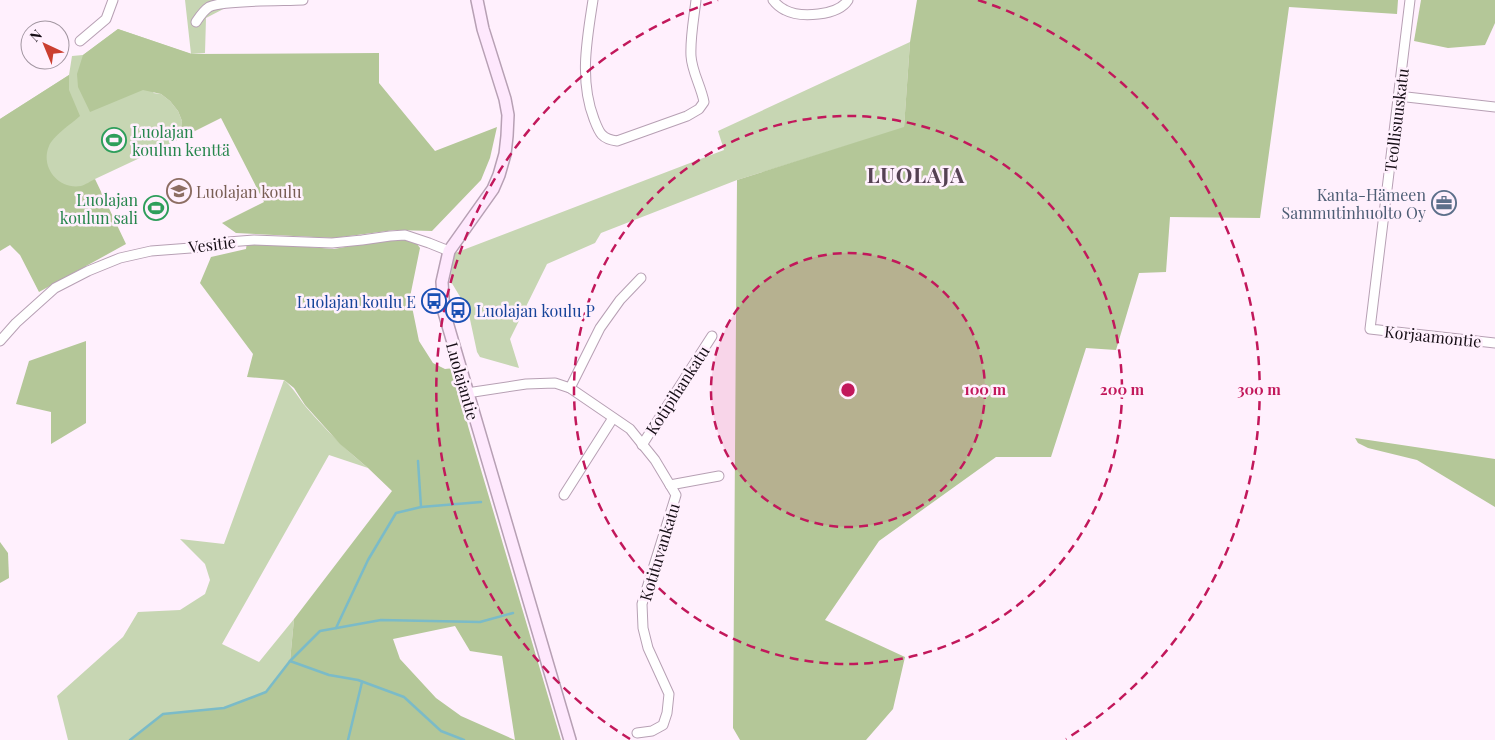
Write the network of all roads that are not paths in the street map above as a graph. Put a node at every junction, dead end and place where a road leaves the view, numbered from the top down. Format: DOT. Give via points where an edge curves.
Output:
graph roads {
  1 [pos="113,0"];
  2 [pos="303,0"];
  3 [pos="477,0"];
  4 [pos="593,0"];
  5 [pos="696,0"];
  6 [pos="773,0"];
  7 [pos="1410,0"];
  8 [pos="847,1"];
  9 [pos="196,22"];
  10 [pos="80,41"];
  11 [pos="1398,96"];
  12 [pos="1495,106"];
  13 [pos="449,252"];
  14 [pos="641,278"];
  15 [pos="1370,329"];
  16 [pos="712,336"];
  17 [pos="0,341"];
  18 [pos="1495,343"];
  19 [pos="570,388"];
  20 [pos="467,393"];
  21 [pos="613,418"];
  22 [pos="642,445"];
  23 [pos="719,476"];
  24 [pos="670,485"];
  25 [pos="564,495"];
  26 [pos="637,734"];
  27 [pos="570,740"];
  1 -- 10 [label="street" via="106,19"];
  2 -- 9 [label="street" via="223,2 210,6"];
  3 -- 13 [label="main road, Luolajantie" via="505,99 508,136 493,189"];
  4 -- 5 [label="street" via="585,55 589,107 600,133 607,140 616,141 687,116 704,102 691,56"];
  6 -- 8 [label="street" via="784,10 799,14 822,14"];
  7 -- 11 [label="street, Teollisuuskatu"];
  11 -- 12 [label="street"];
  11 -- 15 [label="street, Teollisuuskatu"];
  13 -- 17 [label="street, Vesitie" via="405,236 332,243 254,240 151,251 112,261 55,288"];
  13 -- 20 [label="main road, Luolajantie" via="442,282 444,312"];
  14 -- 19 [label="street" via="600,328"];
  15 -- 18 [label="street, Korjaamontie"];
  16 -- 22 [label="street, Kotipihankatu"];
  19 -- 20 [label="street" via="555,383 526,384"];
  19 -- 21 [label="street"];
  20 -- 27 [label="main road, Luolajantie"];
  21 -- 22 [label="street" via="630,430"];
  21 -- 25 [label="street"];
  22 -- 24 [label="street"];
  23 -- 24 [label="street"];
  24 -- 26 [label="street, Kotituvankatu" via="676,495 642,604 648,648 669,694 667,713 663,725"];
}
